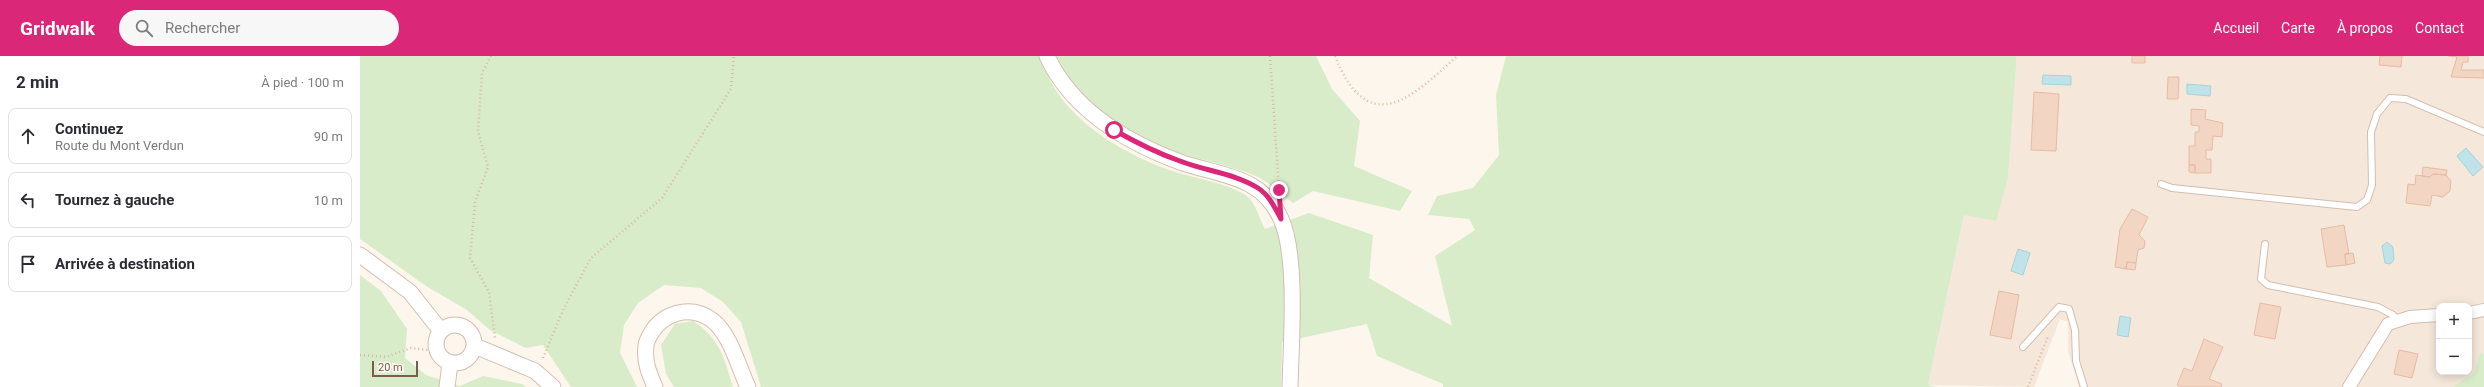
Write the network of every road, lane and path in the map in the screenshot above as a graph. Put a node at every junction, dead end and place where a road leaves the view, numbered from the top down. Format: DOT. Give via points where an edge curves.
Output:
graph roads {
  1 [pos="491,56"];
  2 [pos="734,56"];
  3 [pos="1047,56"];
  4 [pos="1270,56"];
  5 [pos="1335,56"];
  6 [pos="1457,56"];
  7 [pos="2484,132"];
  8 [pos="2161,184"];
  9 [pos="1280,196"];
  10 [pos="2265,244"];
  11 [pos="360,255"];
  12 [pos="2484,310"];
  13 [pos="2472,313"];
  14 [pos="2436,315"];
  15 [pos="2398,321"];
  16 [pos="441,332"];
  17 [pos="2048,334"];
  18 [pos="475,346"];
  19 [pos="2023,347"];
  20 [pos="437,351"];
  21 [pos="497,354"];
  22 [pos="360,355"];
  23 [pos="450,363"];
  24 [pos="535,371"];
  25 [pos="447,387"];
  26 [pos="554,387"];
  27 [pos="655,387"];
  28 [pos="748,387"];
  29 [pos="1290,387"];
  30 [pos="2028,387"];
  31 [pos="2084,387"];
  32 [pos="2349,387"];
  1 -- 21 [label="path" via="482,73 478,130 488,167 475,202 470,258 489,292"];
  2 -- 24 [label="path" via="731,89 662,198 591,258"];
  3 -- 29 [label="street" via="1056,77 1074,97 1088,112 1114,130 1181,162 1227,175 1258,188 1270,200 1281,219 1288,244 1292,327"];
  4 -- 9 [label="path"];
  5 -- 6 [label="path" via="1348,83 1360,96 1372,104 1386,106 1401,101"];
  7 -- 8 [label="lane" via="2406,99 2390,98 2377,114 2371,132 2372,185 2367,200 2357,207 2172,188"];
  10 -- 15 [label="lane" via="2260,279 2268,285 2378,307 2393,315"];
  11 -- 16 [label="street" via="410,292"];
  12 -- 13 [label="street"];
  14 -- 15 [label="street" via="2410,317"];
  15 -- 32 [label="street" via="2388,324"];
  16 -- 18 [label="street" via="453,325 462,326 469,330"];
  16 -- 20 [label="street" via="436,343"];
  17 -- 30 [label="path"];
  18 -- 21 [label="street"];
  18 -- 23 [label="street" via="472,355 466,361"];
  19 -- 31 [label="lane" via="2059,307 2069,309 2075,330 2076,361"];
  20 -- 22 [label="path" via="411,348 386,357"];
  20 -- 23 [label="street"];
  21 -- 24 [label="street"];
  23 -- 25 [label="street"];
  24 -- 26 [label="street"];
  27 -- 28 [label="street" via="646,364 646,344 656,323 674,313 696,312 712,320 726,336"];
}
